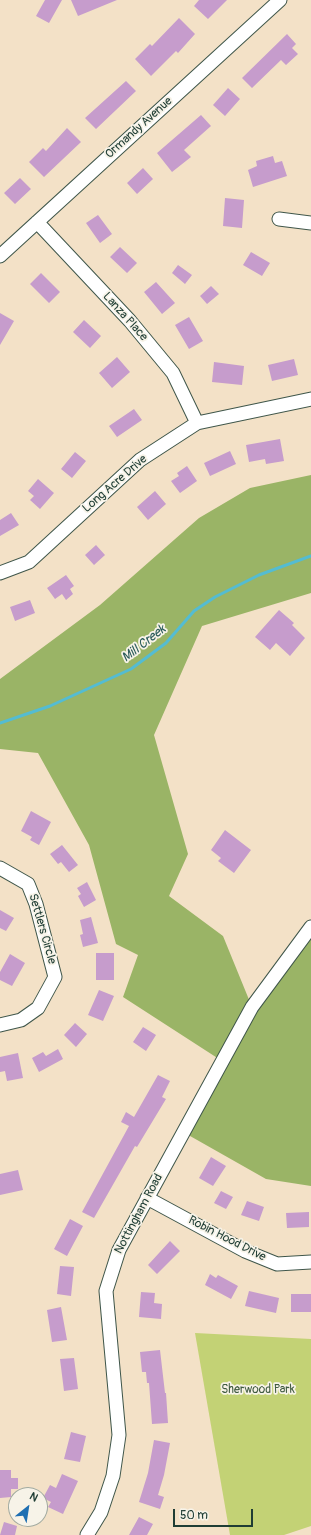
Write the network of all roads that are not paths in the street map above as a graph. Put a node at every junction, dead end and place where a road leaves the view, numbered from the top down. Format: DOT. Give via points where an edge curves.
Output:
graph roads {
  1 [pos="280,0"];
  2 [pos="279,219"];
  3 [pos="37,222"];
  4 [pos="311,223"];
  5 [pos="0,256"];
  6 [pos="311,399"];
  7 [pos="197,423"];
  8 [pos="0,574"];
  9 [pos="0,868"];
  10 [pos="311,926"];
  11 [pos="0,1025"];
  12 [pos="147,1198"];
  13 [pos="311,1262"];
  14 [pos="87,1535"];
  1 -- 3 [label="street, Ormandy Avenue"];
  2 -- 4 [label="street"];
  3 -- 5 [label="street, Ormandy Avenue"];
  3 -- 7 [label="street, Lanza Place" via="130,321 173,372"];
  6 -- 7 [label="street, Long Acre Drive"];
  7 -- 8 [label="street, Long Acre Drive" via="140,460 29,562"];
  9 -- 11 [label="street, Settlers Circle" via="28,884 36,904 55,977 38,1008 21,1020"];
  10 -- 12 [label="street, Nottingham Road" via="252,1007"];
  12 -- 13 [label="street, Robin Hood Drive" via="245,1251 277,1264"];
  12 -- 14 [label="street, Nottingham Road" via="118,1250 106,1291 119,1435 113,1476 101,1512"];
}
